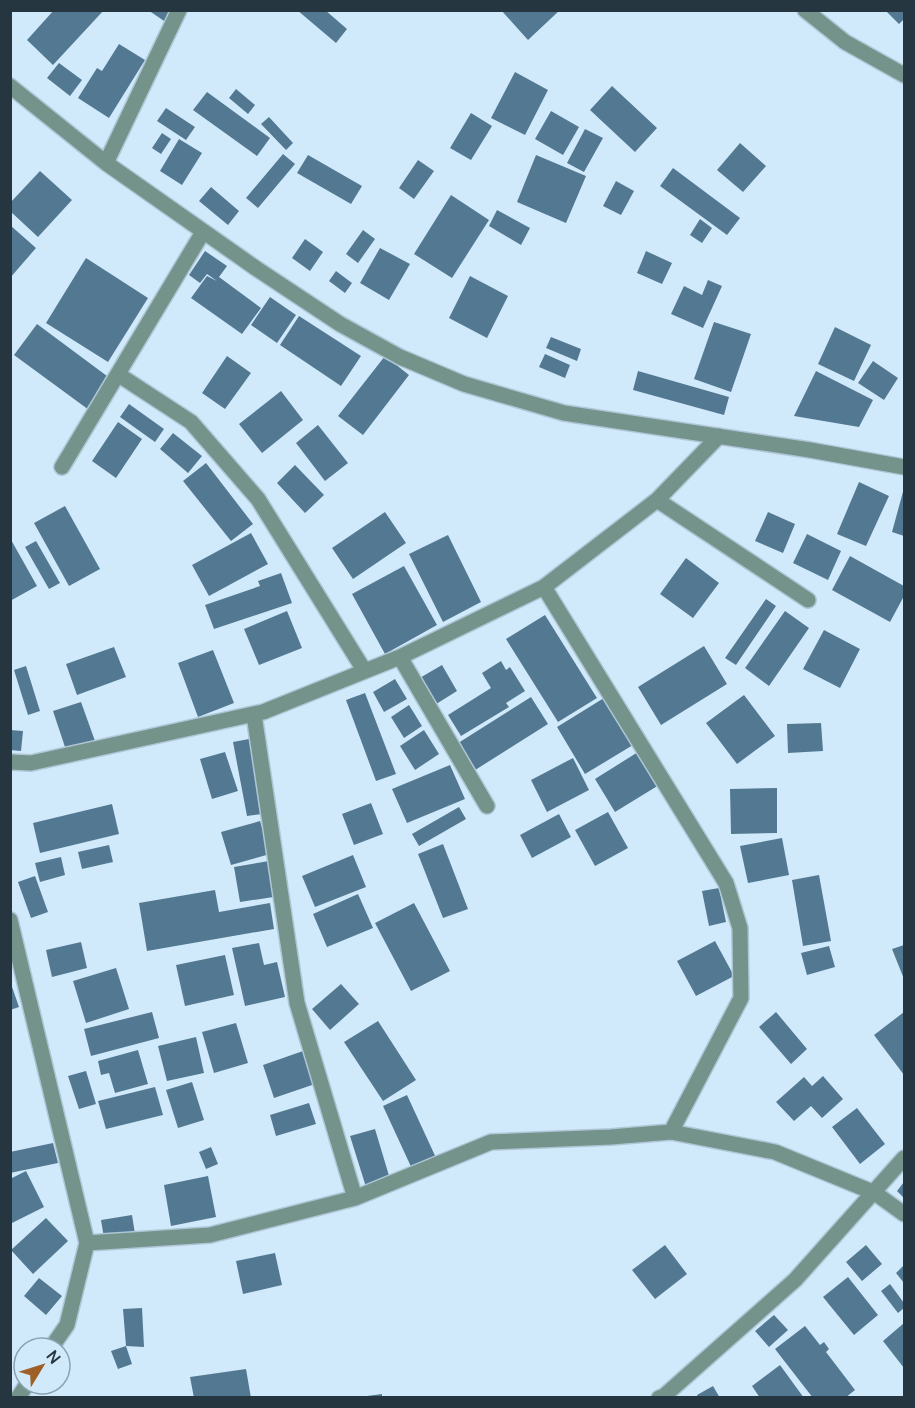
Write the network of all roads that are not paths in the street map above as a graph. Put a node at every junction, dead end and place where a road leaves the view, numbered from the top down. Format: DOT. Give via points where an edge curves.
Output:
graph roads {
  1 [pos="179,10"];
  2 [pos="805,10"];
  3 [pos="904,75"];
  4 [pos="10,86"];
  5 [pos="106,163"];
  6 [pos="203,232"];
  7 [pos="119,375"];
  8 [pos="719,436"];
  9 [pos="62,467"];
  10 [pos="904,467"];
  11 [pos="657,500"];
  12 [pos="544,587"];
  13 [pos="808,600"];
  14 [pos="400,657"];
  15 [pos="364,670"];
  16 [pos="254,714"];
  17 [pos="10,762"];
  18 [pos="487,806"];
  19 [pos="10,920"];
  20 [pos="15,960"];
  21 [pos="671,1132"];
  22 [pos="904,1158"];
  23 [pos="875,1193"];
  24 [pos="355,1198"];
  25 [pos="904,1214"];
  26 [pos="87,1243"];
  27 [pos="59,1336"];
  28 [pos="659,1398"];
  1 -- 5 [label="street"];
  2 -- 3 [label="street" via="845,42"];
  4 -- 5 [label="street"];
  5 -- 6 [label="street"];
  6 -- 7 [label="street"];
  6 -- 8 [label="street" via="340,324 400,357 464,384 564,413"];
  7 -- 9 [label="street"];
  7 -- 15 [label="street" via="191,422 258,499"];
  8 -- 10 [label="street"];
  8 -- 11 [label="street"];
  11 -- 12 [label="street"];
  11 -- 13 [label="street"];
  12 -- 14 [label="street"];
  12 -- 21 [label="street" via="726,883 740,928 741,998"];
  14 -- 15 [label="street"];
  14 -- 18 [label="street"];
  15 -- 16 [label="street"];
  16 -- 17 [label="street" via="31,763"];
  16 -- 24 [label="street" via="297,1004"];
  19 -- 20 [label="street"];
  20 -- 26 [label="street"];
  21 -- 23 [label="street" via="775,1152"];
  21 -- 24 [label="street" via="491,1142"];
  22 -- 23 [label="street"];
  23 -- 25 [label="street"];
  23 -- 28 [label="street" via="795,1280"];
  24 -- 26 [label="street" via="210,1235"];
  26 -- 27 [label="street" via="67,1324"];
}
